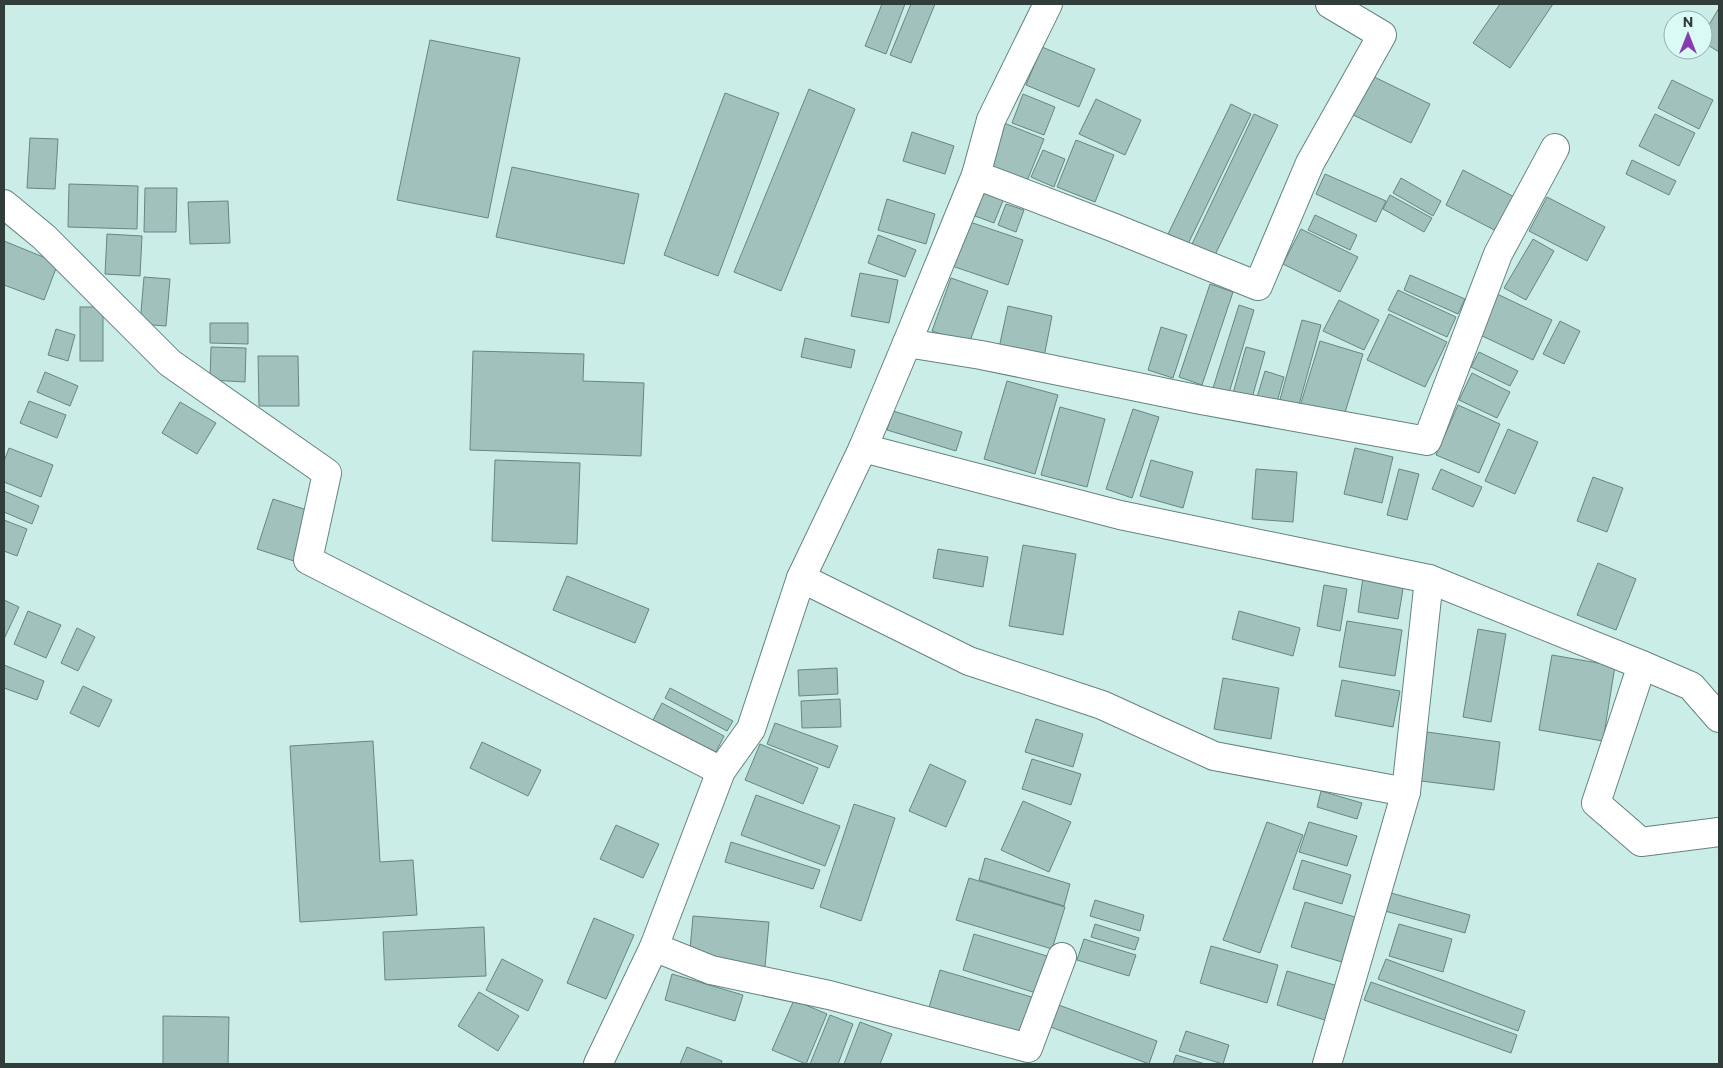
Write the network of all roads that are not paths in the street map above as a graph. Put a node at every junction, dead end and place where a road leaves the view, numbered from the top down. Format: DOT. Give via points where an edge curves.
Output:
graph roads {
  1 [pos="1048,4"];
  2 [pos="1330,4"];
  3 [pos="1555,148"];
  4 [pos="976,175"];
  5 [pos="4,204"];
  6 [pos="907,343"];
  7 [pos="863,448"];
  8 [pos="801,578"];
  9 [pos="1429,579"];
  10 [pos="1642,665"];
  11 [pos="1719,718"];
  12 [pos="720,771"];
  13 [pos="1406,792"];
  14 [pos="1719,832"];
  15 [pos="654,947"];
  16 [pos="1062,958"];
  17 [pos="598,1064"];
  18 [pos="1327,1064"];
  1 -- 4 [label="street" via="991,120"];
  2 -- 4 [label="street" via="1382,35 1310,163 1258,286"];
  3 -- 6 [label="street" via="1498,254 1427,441"];
  4 -- 6 [label="street"];
  5 -- 12 [label="street" via="44,237 170,363 327,473 308,560"];
  6 -- 7 [label="street"];
  7 -- 8 [label="street"];
  7 -- 9 [label="street" via="1120,515"];
  8 -- 12 [label="street" via="751,729"];
  8 -- 13 [label="street" via="969,660 1102,704 1214,756"];
  9 -- 10 [label="street"];
  9 -- 13 [label="street"];
  10 -- 11 [label="street" via="1691,686"];
  10 -- 14 [label="street" via="1596,803 1641,842"];
  12 -- 15 [label="street"];
  13 -- 18 [label="street"];
  15 -- 16 [label="street" via="711,970 829,995 1028,1048"];
  15 -- 17 [label="street"];
}
